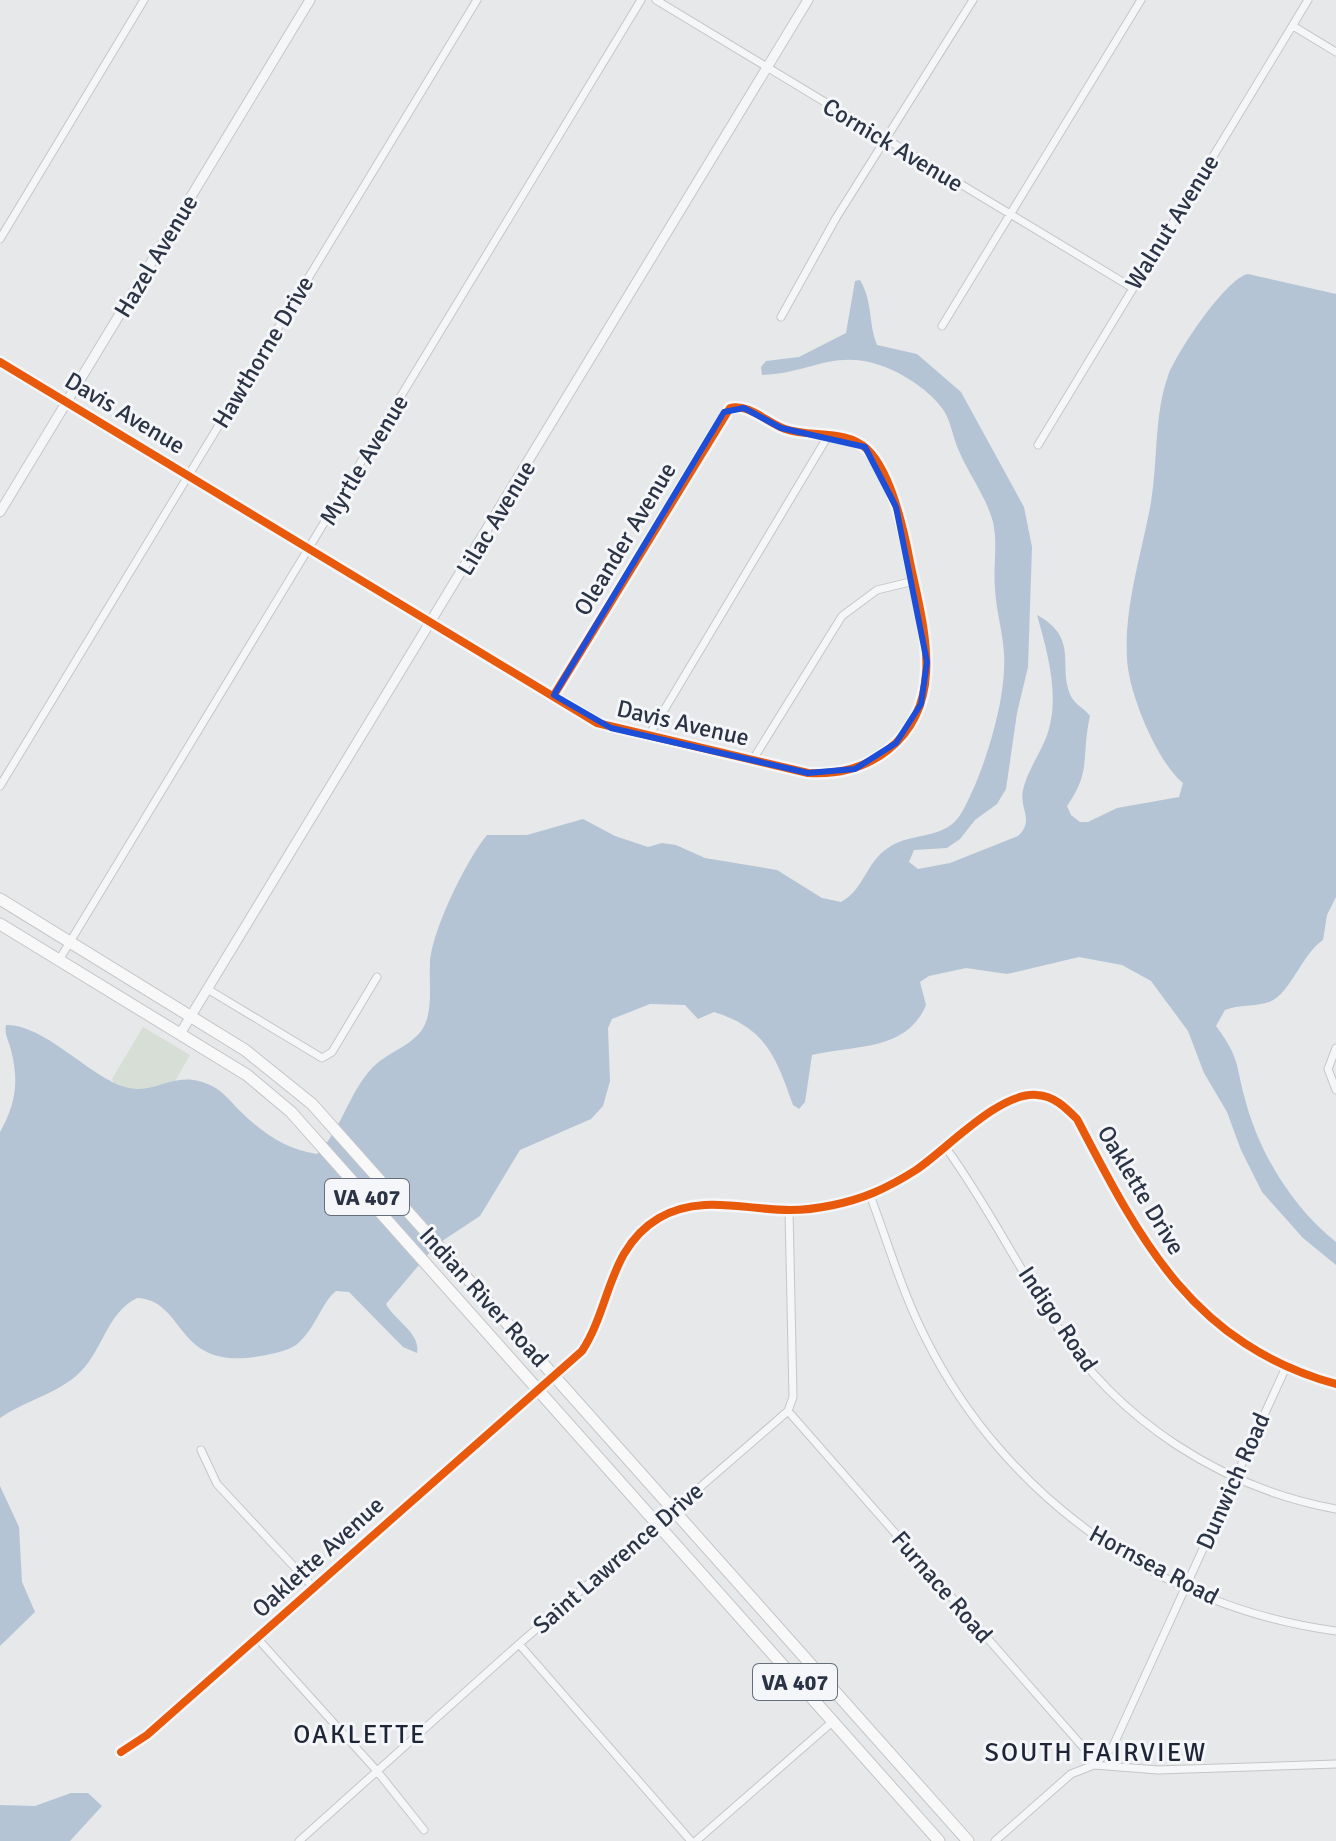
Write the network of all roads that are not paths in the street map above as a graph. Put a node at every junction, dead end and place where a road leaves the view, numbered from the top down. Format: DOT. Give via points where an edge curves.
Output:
graph roads {
  1 [pos="144,0"];
  2 [pos="310,0"];
  3 [pos="477,0"];
  4 [pos="641,0"];
  5 [pos="656,0"];
  6 [pos="808,0"];
  7 [pos="973,0"];
  8 [pos="1141,0"];
  9 [pos="1308,0"];
  10 [pos="1293,26"];
  11 [pos="1336,52"];
  12 [pos="767,68"];
  13 [pos="886,141"];
  14 [pos="1010,216"];
  15 [pos="0,239"];
  16 [pos="1131,287"];
  17 [pos="781,317"];
  18 [pos="942,326"];
  19 [pos="0,362"];
  20 [pos="66,402"];
  21 [pos="734,406"];
  22 [pos="828,436"];
  23 [pos="1038,445"];
  24 [pos="189,475"];
  25 [pos="0,512"];
  26 [pos="311,549"];
  27 [pos="914,581"];
  28 [pos="433,623"];
  29 [pos="554,695"];
  30 [pos="648,737"];
  31 [pos="752,761"];
  32 [pos="0,786"];
  33 [pos="0,899"];
  34 [pos="0,924"];
  35 [pos="71,942"];
  36 [pos="59,960"];
  37 [pos="377,977"];
  38 [pos="209,990"];
  39 [pos="192,1015"];
  40 [pos="180,1034"];
  41 [pos="1336,1048"];
  42 [pos="1336,1090"];
  43 [pos="946,1148"];
  44 [pos="870,1195"];
  45 [pos="789,1210"];
  46 [pos="1286,1367"];
  47 [pos="555,1377"];
  48 [pos="1336,1384"];
  49 [pos="539,1391"];
  50 [pos="788,1411"];
  51 [pos="201,1450"];
  52 [pos="1235,1477"];
  53 [pos="1336,1509"];
  54 [pos="672,1510"];
  55 [pos="656,1523"];
  56 [pos="1186,1586"];
  57 [pos="313,1587"];
  58 [pos="1336,1631"];
  59 [pos="257,1638"];
  60 [pos="519,1644"];
  61 [pos="831,1723"];
  62 [pos="121,1752"];
  63 [pos="1336,1764"];
  64 [pos="1094,1765"];
  65 [pos="377,1771"];
  66 [pos="424,1830"];
  67 [pos="299,1841"];
  68 [pos="693,1841"];
  69 [pos="939,1841"];
  70 [pos="968,1841"];
  71 [pos="995,1841"];
  1 -- 15 [label="street"];
  2 -- 20 [label="street, Hazel Avenue"];
  3 -- 24 [label="street, Hawthorne Drive"];
  4 -- 26 [label="street, Myrtle Avenue"];
  5 -- 12 [label="street, Cornick Avenue"];
  6 -- 12 [label="street, Lilac Avenue"];
  7 -- 13 [label="street"];
  8 -- 14 [label="street"];
  9 -- 10 [label="street, Walnut Avenue"];
  10 -- 11 [label="street"];
  10 -- 16 [label="street, Walnut Avenue"];
  12 -- 13 [label="street, Cornick Avenue"];
  12 -- 28 [label="street, Lilac Avenue"];
  13 -- 14 [label="street, Cornick Avenue"];
  13 -- 17 [label="street"];
  14 -- 16 [label="street, Cornick Avenue"];
  14 -- 18 [label="street"];
  16 -- 23 [label="street, Walnut Avenue"];
  19 -- 20 [label="street, Davis Avenue"];
  20 -- 24 [label="street, Davis Avenue"];
  20 -- 25 [label="street, Hazel Avenue"];
  21 -- 22 [label="street, Davis Avenue" via="791,432"];
  21 -- 29 [label="street, Oleander Avenue" via="724,412"];
  22 -- 27 [label="street, Davis Avenue" via="856,441 871,453 901,521"];
  22 -- 30 [label="street"];
  24 -- 26 [label="street, Davis Avenue"];
  24 -- 32 [label="street, Hawthorne Drive"];
  26 -- 28 [label="street, Davis Avenue"];
  26 -- 35 [label="street, Myrtle Avenue"];
  27 -- 31 [label="street" via="877,590 842,616"];
  27 -- 31 [label="street, Davis Avenue" via="926,632 926,679 917,715 896,743 866,764 832,773"];
  28 -- 29 [label="street, Davis Avenue"];
  28 -- 38 [label="street, Lilac Avenue"];
  29 -- 30 [label="street, Davis Avenue" via="597,723"];
  30 -- 31 [label="street, Davis Avenue"];
  33 -- 35 [label="main road, Indian River Road / VA 407"];
  34 -- 36 [label="main road, Indian River Road / VA 407"];
  35 -- 36 [label="street, Myrtle Avenue"];
  35 -- 39 [label="main road, Indian River Road / VA 407"];
  36 -- 40 [label="main road, Indian River Road / VA 407"];
  37 -- 38 [label="street" via="332,1052 322,1058"];
  38 -- 39 [label="street, Lilac Avenue"];
  39 -- 40 [label="street, Lilac Avenue"];
  39 -- 47 [label="main road, Indian River Road / VA 407" via="298,1090"];
  40 -- 49 [label="main road, Indian River Road / VA 407" via="247,1075 282,1104"];
  41 -- 42 [label="street" via="1328,1069"];
  43 -- 44 [label="street, Oaklette Drive"];
  43 -- 46 [label="street, Oaklette Drive" via="1008,1101 1036,1095 1056,1101 1077,1119 1149,1245 1189,1299 1226,1332"];
  43 -- 52 [label="street, Indigo Road" via="1053,1321 1091,1371 1157,1432"];
  44 -- 45 [label="street, Oaklette Drive"];
  44 -- 56 [label="street, Hornsea Road" via="927,1341 996,1447 1068,1518 1124,1555"];
  45 -- 47 [label="street, Oaklette Drive" via="701,1205 649,1225 615,1267 594,1333"];
  45 -- 50 [label="street" via="793,1397"];
  46 -- 48 [label="street, Oaklette Drive"];
  46 -- 52 [label="street, Dunwich Road"];
  47 -- 49 [label="street, Oaklette Drive"];
  47 -- 54 [label="main road, Indian River Road / VA 407"];
  49 -- 55 [label="main road, Indian River Road / VA 407"];
  49 -- 57 [label="street, Oaklette Avenue"];
  50 -- 54 [label="street, Saint Lawrence Drive"];
  50 -- 64 [label="street, Furnace Road"];
  51 -- 57 [label="street" via="217,1484"];
  52 -- 53 [label="street, Indigo Road" via="1284,1497"];
  52 -- 56 [label="street, Dunwich Road"];
  54 -- 55 [label="street, Saint Lawrence Drive"];
  54 -- 70 [label="main road, Indian River Road / VA 407"];
  55 -- 60 [label="street, Saint Lawrence Drive"];
  55 -- 61 [label="main road, Indian River Road / VA 407"];
  56 -- 58 [label="street, Hornsea Road" via="1255,1613"];
  56 -- 64 [label="street, Dunwich Road" via="1113,1746"];
  57 -- 59 [label="street, Oaklette Avenue"];
  59 -- 62 [label="street, Oaklette Avenue"];
  59 -- 65 [label="street"];
  60 -- 65 [label="street, Saint Lawrence Drive"];
  60 -- 68 [label="street"];
  61 -- 68 [label="street"];
  61 -- 69 [label="main road, Indian River Road / VA 407"];
  63 -- 64 [label="street" via="1158,1770"];
  64 -- 71 [label="street" via="1071,1774"];
  65 -- 66 [label="street"];
  65 -- 67 [label="street, Saint Lawrence Drive"];
}
